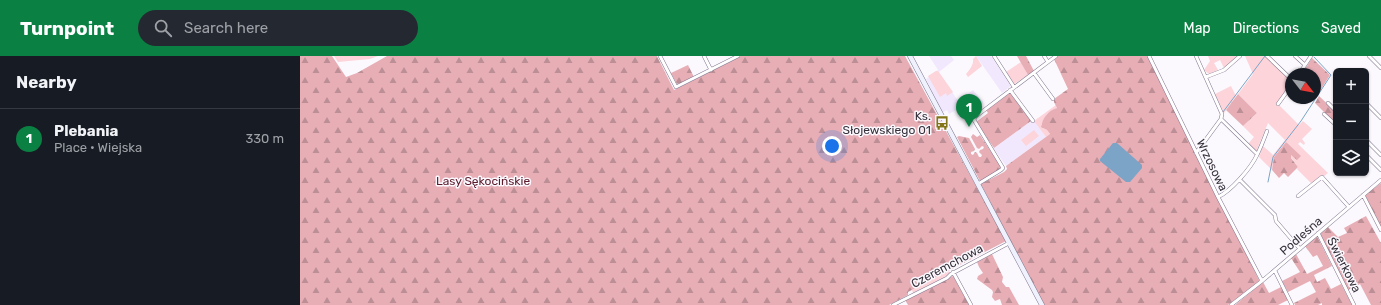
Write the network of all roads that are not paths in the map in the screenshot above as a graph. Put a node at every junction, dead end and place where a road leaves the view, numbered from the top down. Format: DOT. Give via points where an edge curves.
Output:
graph roads {
  1 [pos="660,56"];
  2 [pos="704,56"];
  3 [pos="738,56"];
  4 [pos="910,56"];
  5 [pos="994,56"];
  6 [pos="1044,56"];
  7 [pos="1056,56"];
  8 [pos="1149,56"];
  9 [pos="1196,56"];
  10 [pos="1240,56"];
  11 [pos="1267,56"];
  12 [pos="1295,56"];
  13 [pos="1311,56"];
  14 [pos="1369,56"];
  15 [pos="1048,62"];
  16 [pos="1305,65"];
  17 [pos="1303,68"];
  18 [pos="1381,68"];
  19 [pos="711,70"];
  20 [pos="1034,73"];
  21 [pos="1285,73"];
  22 [pos="1206,77"];
  23 [pos="1014,87"];
  24 [pos="1010,90"];
  25 [pos="1285,94"];
  26 [pos="1053,99"];
  27 [pos="1328,103"];
  28 [pos="1278,104"];
  29 [pos="1368,104"];
  30 [pos="1333,108"];
  31 [pos="1324,114"];
  32 [pos="1381,118"];
  33 [pos="1221,119"];
  34 [pos="1033,121"];
  35 [pos="1333,122"];
  36 [pos="1267,131"];
  37 [pos="1369,143"];
  38 [pos="1196,153"];
  39 [pos="1257,154"];
  40 [pos="1381,155"];
  41 [pos="1369,158"];
  42 [pos="1381,170"];
  43 [pos="1381,180"];
  44 [pos="1241,181"];
  45 [pos="978,184"];
  46 [pos="1363,195"];
  47 [pos="1298,196"];
  48 [pos="1218,197"];
  49 [pos="1349,207"];
  50 [pos="1381,230"];
  51 [pos="1318,233"];
  52 [pos="1010,243"];
  53 [pos="1300,249"];
  54 [pos="1275,271"];
  55 [pos="953,272"];
  56 [pos="1262,281"];
  57 [pos="903,300"];
  58 [pos="893,305"];
  59 [pos="905,305"];
  60 [pos="971,305"];
  61 [pos="1042,305"];
  62 [pos="1231,305"];
  63 [pos="1292,305"];
  64 [pos="1354,305"];
  1 -- 19 [label="street" via="676,87"];
  2 -- 19 [label="street"];
  3 -- 19 [label="street"];
  4 -- 45 [label="street"];
  5 -- 23 [label="street"];
  6 -- 15 [label="street"];
  7 -- 15 [label="street"];
  8 -- 38 [label="street, Wrzosowa"];
  9 -- 22 [label="street"];
  10 -- 22 [label="street" via="1224,70"];
  11 -- 21 [label="street"];
  12 -- 16 [label="street"];
  13 -- 16 [label="street"];
  14 -- 18 [label="street"];
  15 -- 20 [label="street"];
  16 -- 17 [label="street"];
  20 -- 23 [label="street"];
  20 -- 26 [label="street"];
  22 -- 33 [label="street" via="1222,114"];
  23 -- 24 [label="street"];
  24 -- 34 [label="street"];
  24 -- 45 [label="street" via="974,118 1003,168"];
  25 -- 28 [label="street"];
  27 -- 30 [label="street"];
  29 -- 32 [label="street"];
  31 -- 35 [label="street"];
  33 -- 38 [label="street"];
  33 -- 39 [label="street"];
  36 -- 39 [label="street"];
  37 -- 40 [label="street"];
  38 -- 48 [label="street, Wrzosowa"];
  39 -- 48 [label="street" via="1239,179"];
  41 -- 42 [label="street"];
  43 -- 46 [label="street, Podleśna"];
  44 -- 53 [label="street" via="1274,215"];
  45 -- 52 [label="street"];
  46 -- 49 [label="street, Podleśna"];
  46 -- 50 [label="street"];
  47 -- 49 [label="street" via="1322,177"];
  48 -- 56 [label="street, Wrzosowa"];
  49 -- 51 [label="street, Podleśna"];
  51 -- 53 [label="street, Podleśna"];
  51 -- 64 [label="street, Świerkowa"];
  52 -- 55 [label="street, Czeremchowa"];
  52 -- 61 [label="street"];
  53 -- 54 [label="street, Podleśna"];
  54 -- 56 [label="street, Podleśna"];
  54 -- 63 [label="street"];
  55 -- 57 [label="street, Czeremchowa" via="947,278"];
  55 -- 60 [label="street"];
  56 -- 62 [label="street, Podleśna"];
  57 -- 58 [label="street, Czeremchowa"];
  57 -- 59 [label="street"];
}
